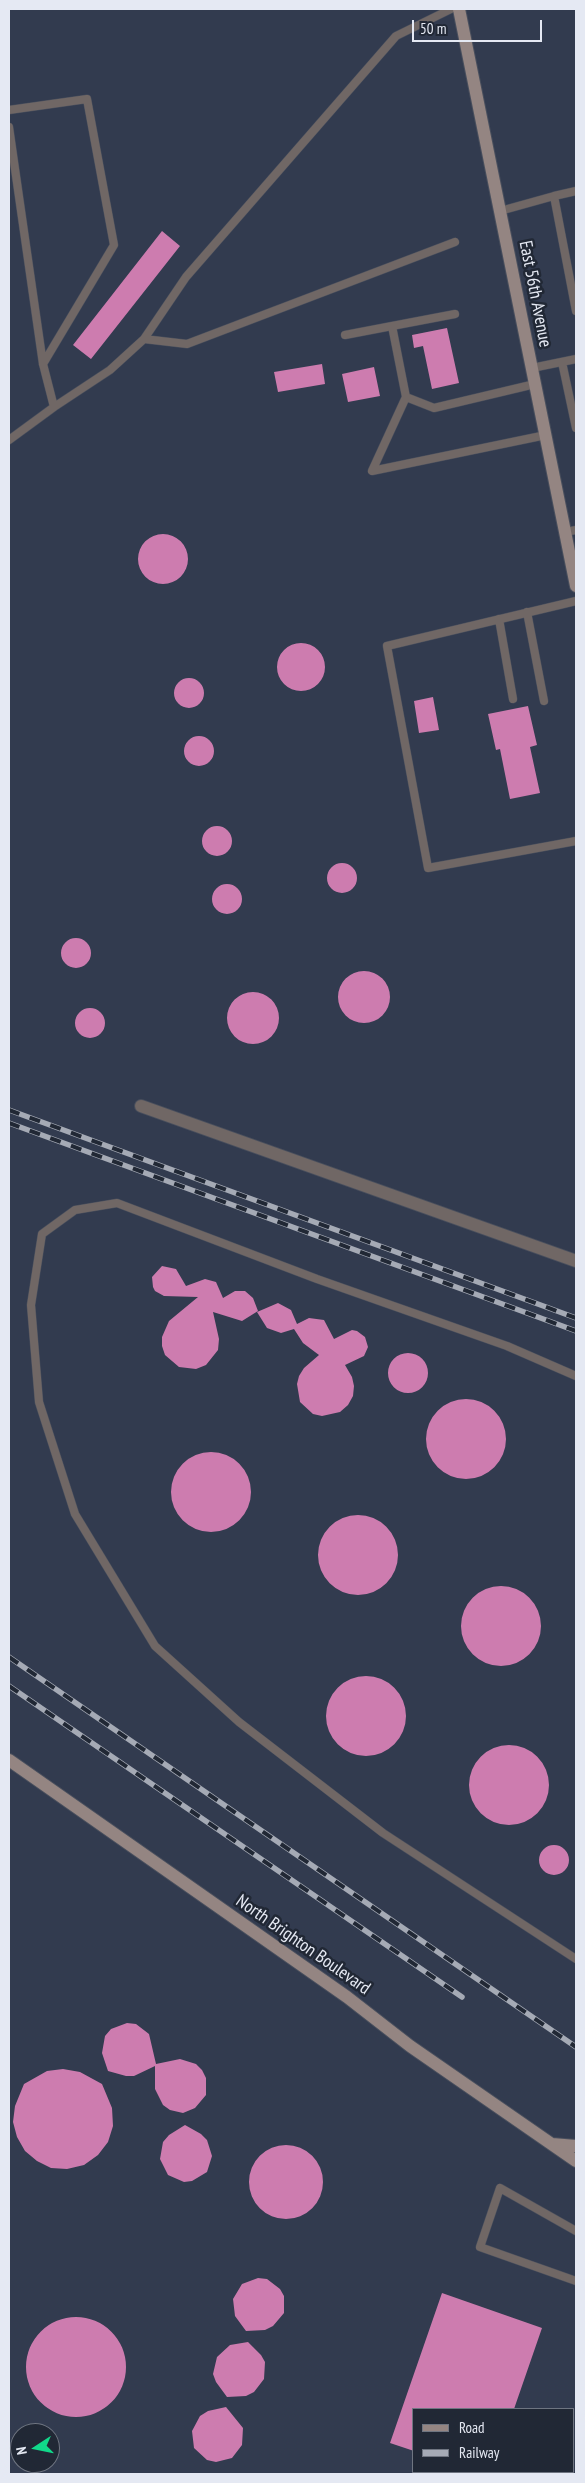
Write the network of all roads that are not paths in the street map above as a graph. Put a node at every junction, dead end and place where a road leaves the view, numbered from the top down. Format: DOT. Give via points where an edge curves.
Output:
graph roads {
  1 [pos="451,9"];
  2 [pos="459,9"];
  3 [pos="9,110"];
  4 [pos="9,127"];
  5 [pos="576,191"];
  6 [pos="554,196"];
  7 [pos="500,211"];
  8 [pos="455,242"];
  9 [pos="576,311"];
  10 [pos="455,314"];
  11 [pos="392,326"];
  12 [pos="345,335"];
  13 [pos="144,339"];
  14 [pos="576,360"];
  15 [pos="562,362"];
  16 [pos="43,364"];
  17 [pos="532,368"];
  18 [pos="535,384"];
  19 [pos="406,397"];
  20 [pos="54,407"];
  21 [pos="576,428"];
  22 [pos="546,435"];
  23 [pos="9,440"];
  24 [pos="571,531"];
  25 [pos="576,586"];
  26 [pos="576,601"];
  27 [pos="527,612"];
  28 [pos="499,619"];
  29 [pos="513,699"];
  30 [pos="544,701"];
  31 [pos="576,841"];
  32 [pos="141,1106"];
  33 [pos="576,1261"];
  34 [pos="576,1376"];
  35 [pos="9,1760"];
  36 [pos="576,1959"];
  37 [pos="552,2144"];
  38 [pos="576,2146"];
  39 [pos="576,2161"];
  40 [pos="576,2232"];
  41 [pos="576,2281"];
  1 -- 13 [label="lane" via="396,36 186,277"];
  2 -- 7 [label="main road, East 56th Avenue"];
  3 -- 16 [label="lane" via="87,99 114,245"];
  4 -- 16 [label="lane"];
  5 -- 6 [label="lane"];
  6 -- 7 [label="lane"];
  6 -- 9 [label="lane"];
  7 -- 17 [label="main road, East 56th Avenue"];
  8 -- 13 [label="lane" via="187,344"];
  10 -- 11 [label="lane"];
  11 -- 12 [label="lane"];
  11 -- 19 [label="lane"];
  13 -- 20 [label="lane" via="110,370"];
  14 -- 15 [label="lane"];
  15 -- 17 [label="lane"];
  15 -- 21 [label="lane"];
  16 -- 20 [label="lane"];
  17 -- 18 [label="main road, East 56th Avenue"];
  18 -- 19 [label="lane" via="434,408"];
  18 -- 22 [label="main road, East 56th Avenue"];
  19 -- 22 [label="lane" via="372,472"];
  20 -- 23 [label="lane"];
  22 -- 24 [label="main road, East 56th Avenue"];
  24 -- 25 [label="main road, East 56th Avenue"];
  26 -- 27 [label="lane"];
  27 -- 28 [label="lane"];
  27 -- 30 [label="lane"];
  28 -- 29 [label="lane"];
  28 -- 31 [label="lane" via="387,646 428,868"];
  32 -- 33 [label="street"];
  34 -- 36 [label="lane" via="507,1346 316,1280 117,1203 75,1210 42,1234 31,1305 40,1402 75,1514 155,1646 239,1722 383,1833"];
  35 -- 37 [label="main road, North Brighton Boulevard"];
  37 -- 38 [label="main road"];
  37 -- 39 [label="main road, North Brighton Boulevard"];
  40 -- 41 [label="lane" via="500,2188 480,2247"];
}
